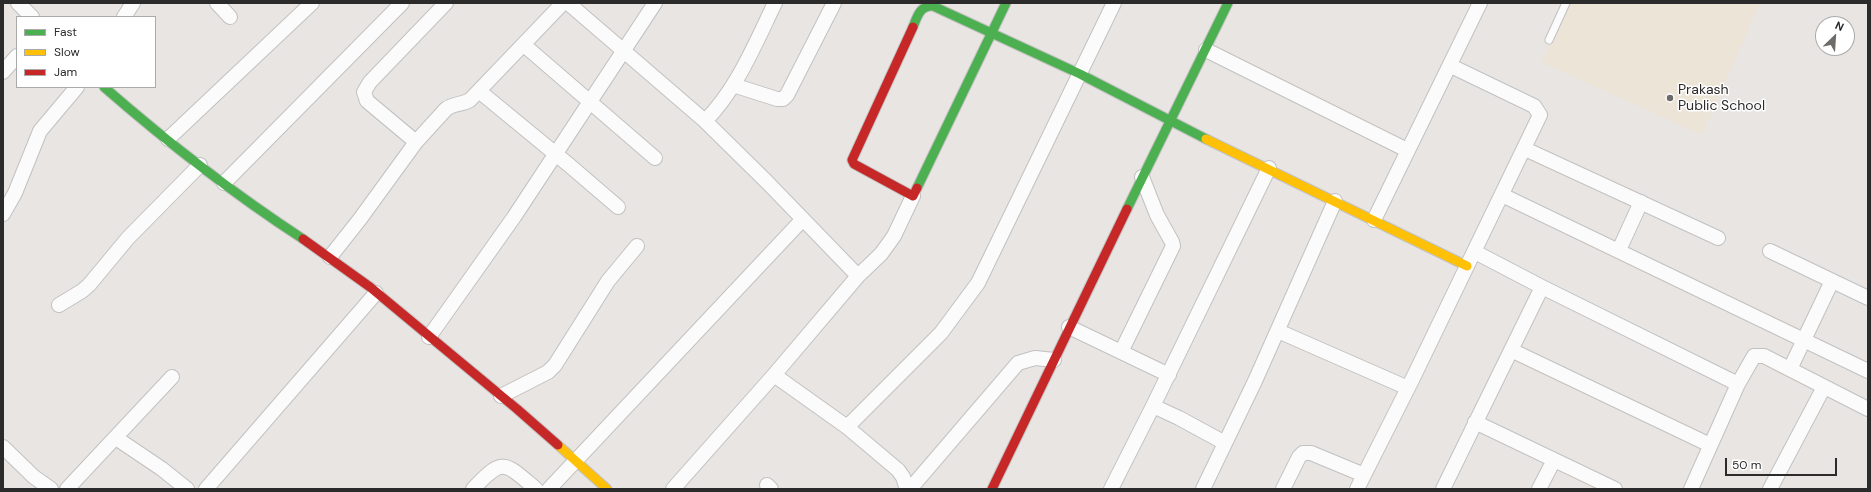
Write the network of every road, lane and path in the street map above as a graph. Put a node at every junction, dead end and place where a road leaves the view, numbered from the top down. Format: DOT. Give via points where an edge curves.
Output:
graph roads {
  1 [pos="18,3"];
  2 [pos="133,3"];
  3 [pos="217,3"];
  4 [pos="312,3"];
  5 [pos="402,3"];
  6 [pos="446,3"];
  7 [pos="563,3"];
  8 [pos="568,3"];
  9 [pos="655,3"];
  10 [pos="775,3"];
  11 [pos="834,3"];
  12 [pos="1006,3"];
  13 [pos="1114,3"];
  14 [pos="1228,3"];
  15 [pos="1480,3"];
  16 [pos="1566,3"];
  17 [pos="31,16"];
  18 [pos="125,16"];
  19 [pos="230,17"];
  20 [pos="992,33"];
  21 [pos="1549,40"];
  22 [pos="524,45"];
  23 [pos="1206,50"];
  24 [pos="624,51"];
  25 [pos="16,57"];
  26 [pos="1451,66"];
  27 [pos="3,72"];
  28 [pos="1080,74"];
  29 [pos="732,85"];
  30 [pos="75,88"];
  31 [pos="105,88"];
  32 [pos="479,91"];
  33 [pos="590,101"];
  34 [pos="1169,121"];
  35 [pos="705,122"];
  36 [pos="168,140"];
  37 [pos="416,142"];
  38 [pos="1524,149"];
  39 [pos="1407,150"];
  40 [pos="556,154"];
  41 [pos="655,158"];
  42 [pos="200,165"];
  43 [pos="1269,168"];
  44 [pos="1142,177"];
  45 [pos="224,183"];
  46 [pos="1502,195"];
  47 [pos="913,196"];
  48 [pos="1335,201"];
  49 [pos="1641,202"];
  50 [pos="618,207"];
  51 [pos="3,214"];
  52 [pos="803,219"];
  53 [pos="1374,220"];
  54 [pos="1718,238"];
  55 [pos="637,246"];
  56 [pos="1619,250"];
  57 [pos="1770,251"];
  58 [pos="1475,252"];
  59 [pos="330,257"];
  60 [pos="1467,266"];
  61 [pos="858,276"];
  62 [pos="1832,281"];
  63 [pos="1542,287"];
  64 [pos="376,293"];
  65 [pos="1868,298"];
  66 [pos="59,305"];
  67 [pos="1069,327"];
  68 [pos="1278,331"];
  69 [pos="429,337"];
  70 [pos="1804,342"];
  71 [pos="1511,350"];
  72 [pos="1121,352"];
  73 [pos="1054,360"];
  74 [pos="1790,369"];
  75 [pos="1868,371"];
  76 [pos="1169,375"];
  77 [pos="774,376"];
  78 [pos="172,377"];
  79 [pos="1738,384"];
  80 [pos="1824,387"];
  81 [pos="1408,388"];
  82 [pos="501,396"];
  83 [pos="1153,406"];
  84 [pos="1868,409"];
  85 [pos="1475,422"];
  86 [pos="847,427"];
  87 [pos="116,438"];
  88 [pos="1225,443"];
  89 [pos="1710,445"];
  90 [pos="3,447"];
  91 [pos="575,460"];
  92 [pos="1554,460"];
  93 [pos="1364,475"];
  94 [pos="51,489"];
  95 [pos="67,489"];
  96 [pos="186,489"];
  97 [pos="206,489"];
  98 [pos="473,489"];
  99 [pos="536,489"];
  100 [pos="549,489"];
  101 [pos="607,489"];
  102 [pos="674,489"];
  103 [pos="906,489"];
  104 [pos="910,489"];
  105 [pos="992,489"];
  106 [pos="1111,489"];
  107 [pos="1203,489"];
  108 [pos="1283,489"];
  109 [pos="1357,489"];
  110 [pos="1443,489"];
  111 [pos="1539,489"];
  112 [pos="1615,489"];
  113 [pos="1691,489"];
  114 [pos="1770,489"];
  1 -- 17 [label="street"];
  2 -- 18 [label="street"];
  3 -- 19 [label="street"];
  4 -- 36 [label="street"];
  5 -- 45 [label="street"];
  6 -- 37 [label="street" via="370,82 364,92 367,101"];
  7 -- 22 [label="street"];
  8 -- 24 [label="street"];
  9 -- 24 [label="street"];
  10 -- 29 [label="street"];
  11 -- 29 [label="street" via="783,99"];
  12 -- 20 [label="street"];
  13 -- 28 [label="street"];
  14 -- 23 [label="street"];
  15 -- 26 [label="street"];
  16 -- 21 [label="lane"];
  20 -- 28 [label="street"];
  20 -- 47 [label="street"];
  20 -- 47 [label="street" via="933,6 924,7 920,11 852,160 854,164"];
  22 -- 32 [label="street"];
  22 -- 33 [label="street"];
  23 -- 34 [label="street"];
  23 -- 39 [label="street"];
  24 -- 33 [label="street"];
  24 -- 35 [label="street"];
  25 -- 27 [label="street"];
  26 -- 38 [label="street" via="1538,110 1539,121"];
  26 -- 39 [label="street"];
  28 -- 34 [label="street"];
  28 -- 86 [label="street" via="978,283 941,333"];
  29 -- 35 [label="street" via="725,98"];
  30 -- 51 [label="street" via="40,132 15,193"];
  31 -- 36 [label="street"];
  32 -- 37 [label="street" via="466,103 451,105 446,109"];
  32 -- 40 [label="street"];
  33 -- 40 [label="street"];
  33 -- 41 [label="street"];
  34 -- 43 [label="street"];
  34 -- 44 [label="street"];
  35 -- 52 [label="street"];
  36 -- 42 [label="street"];
  37 -- 59 [label="street"];
  38 -- 46 [label="street"];
  38 -- 49 [label="street"];
  39 -- 53 [label="street"];
  40 -- 50 [label="street"];
  40 -- 69 [label="street"];
  42 -- 45 [label="street"];
  42 -- 66 [label="street" via="128,238 86,288"];
  43 -- 48 [label="street"];
  43 -- 76 [label="street"];
  44 -- 67 [label="street"];
  44 -- 72 [label="street" via="1172,246"];
  45 -- 59 [label="street" via="260,211"];
  46 -- 56 [label="street"];
  46 -- 58 [label="street"];
  47 -- 61 [label="street" via="889,244"];
  48 -- 53 [label="street"];
  48 -- 68 [label="street"];
  49 -- 54 [label="street"];
  49 -- 56 [label="street"];
  52 -- 61 [label="street"];
  52 -- 91 [label="street"];
  53 -- 60 [label="street"];
  55 -- 82 [label="street" via="608,280 555,365 548,372"];
  56 -- 70 [label="street"];
  57 -- 62 [label="street"];
  58 -- 60 [label="street"];
  58 -- 63 [label="street"];
  59 -- 64 [label="street"];
  60 -- 81 [label="street"];
  61 -- 77 [label="street"];
  62 -- 65 [label="street"];
  62 -- 70 [label="street"];
  63 -- 71 [label="street"];
  63 -- 79 [label="street"];
  64 -- 69 [label="street"];
  64 -- 97 [label="street"];
  67 -- 72 [label="street"];
  67 -- 73 [label="street"];
  68 -- 81 [label="street"];
  68 -- 88 [label="street"];
  69 -- 82 [label="street"];
  70 -- 74 [label="street"];
  70 -- 75 [label="street"];
  71 -- 85 [label="street"];
  71 -- 89 [label="street"];
  72 -- 76 [label="street"];
  73 -- 104 [label="street" via="1035,358 1018,363"];
  73 -- 105 [label="street"];
  74 -- 79 [label="street" via="1764,356 1754,356"];
  74 -- 80 [label="street"];
  76 -- 83 [label="street"];
  77 -- 86 [label="street"];
  77 -- 102 [label="street"];
  78 -- 87 [label="street"];
  79 -- 89 [label="street"];
  80 -- 84 [label="street"];
  80 -- 114 [label="street"];
  81 -- 93 [label="street"];
  82 -- 91 [label="street"];
  83 -- 88 [label="street"];
  83 -- 106 [label="street"];
  85 -- 92 [label="street"];
  85 -- 110 [label="street"];
  86 -- 103 [label="street" via="898,470 903,476"];
  87 -- 95 [label="street"];
  87 -- 96 [label="street" via="162,469"];
  88 -- 107 [label="street"];
  89 -- 113 [label="street"];
  90 -- 94 [label="street" via="34,477"];
  91 -- 100 [label="street"];
  91 -- 101 [label="street"];
  92 -- 111 [label="street"];
  92 -- 112 [label="street"];
  93 -- 108 [label="street" via="1303,452"];
  93 -- 109 [label="street"];
  98 -- 99 [label="street" via="490,470 498,467 514,470"];
}
